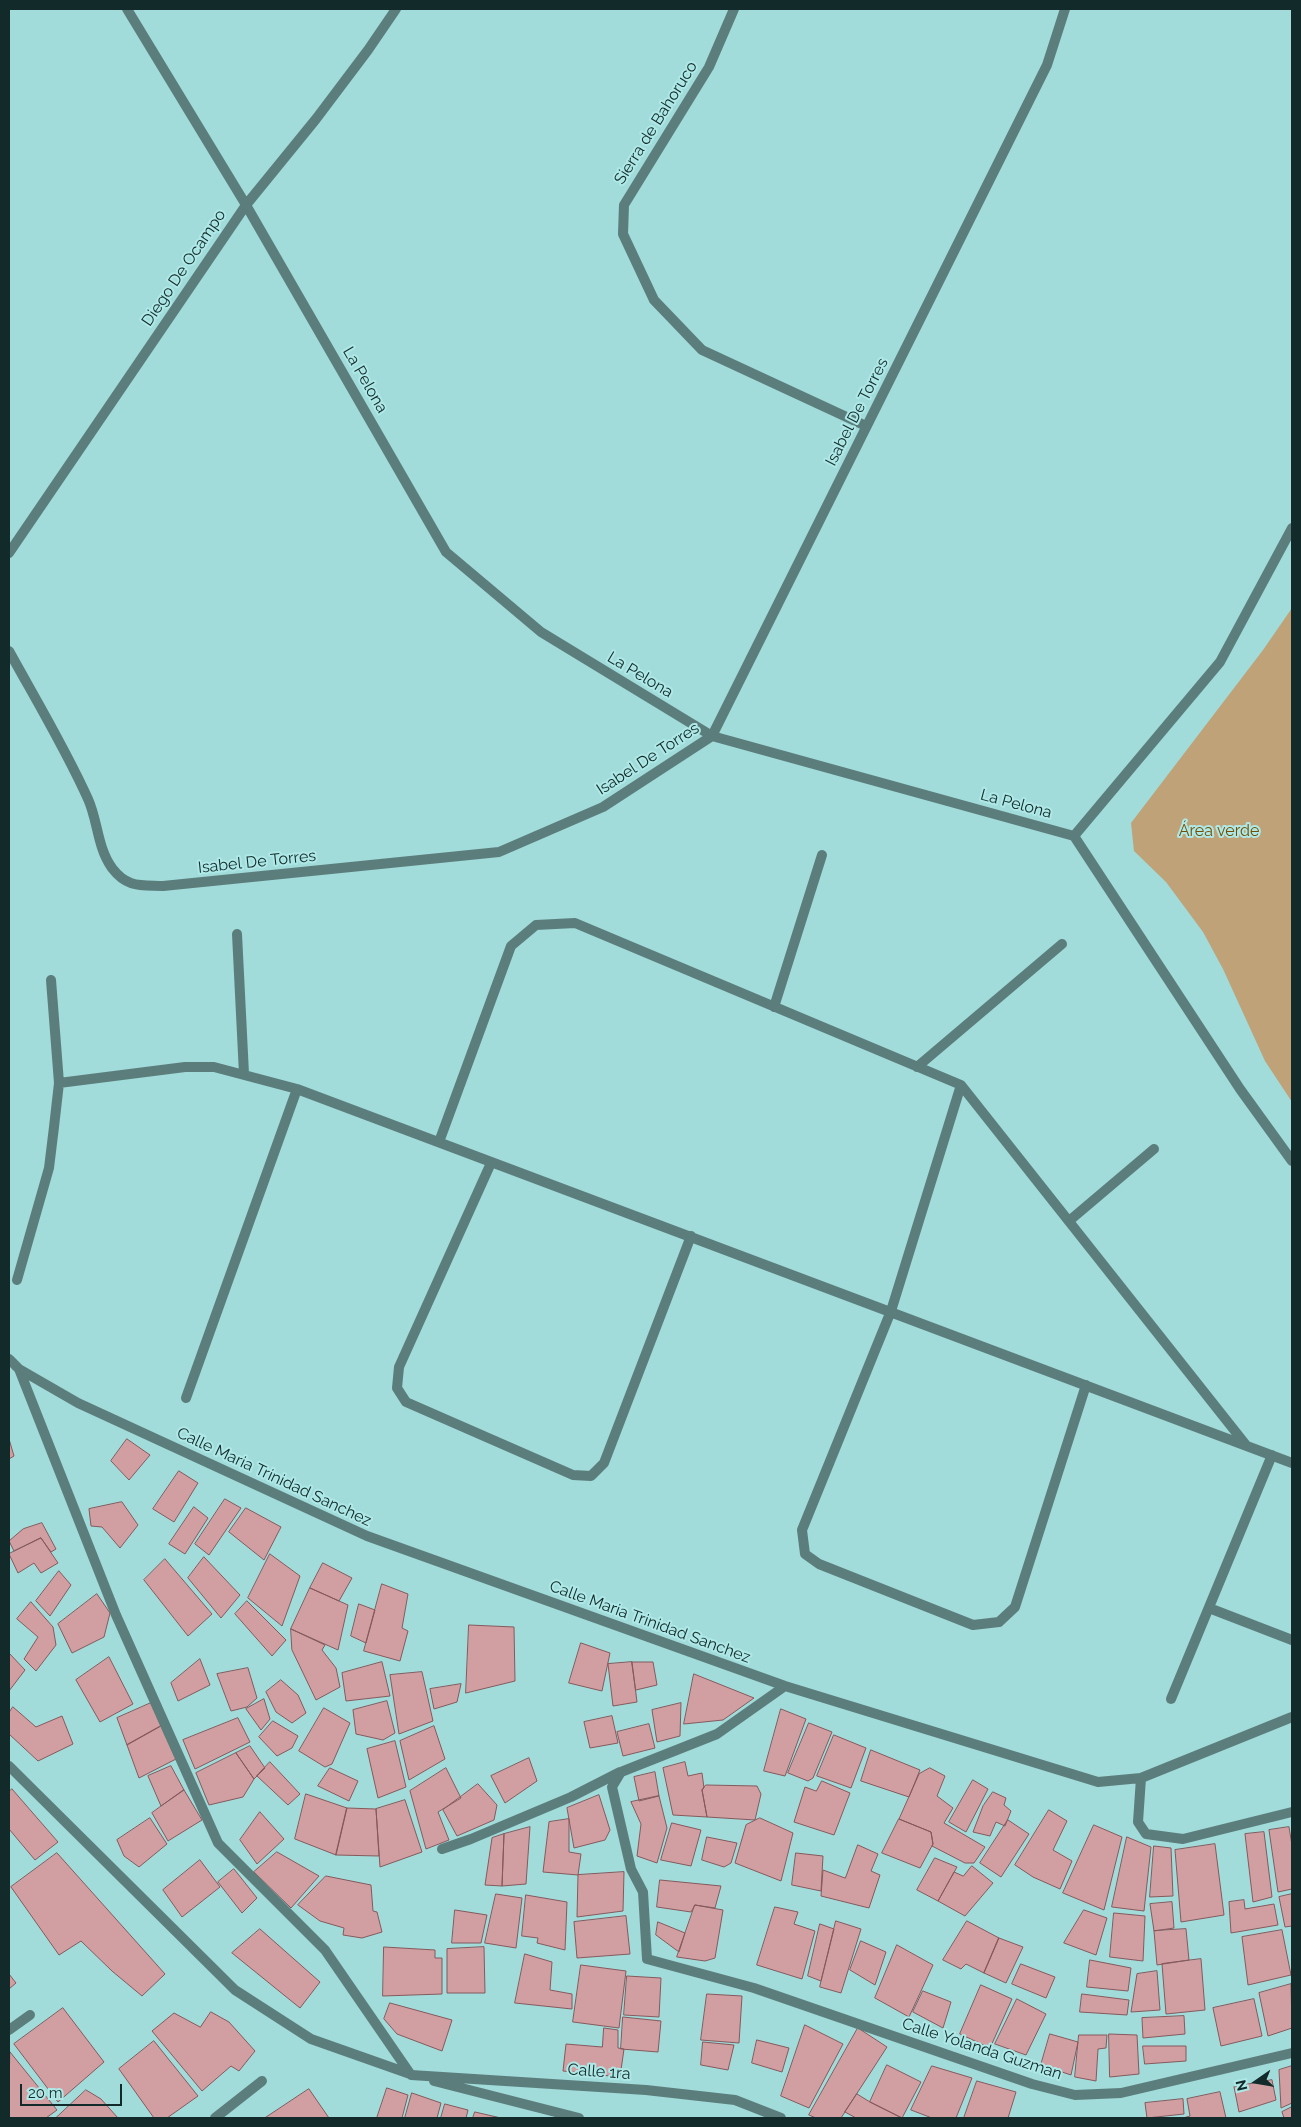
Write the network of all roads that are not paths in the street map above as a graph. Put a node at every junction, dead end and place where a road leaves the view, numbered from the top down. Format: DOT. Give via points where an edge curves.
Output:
graph roads {
  1 [pos="127,9"];
  2 [pos="396,9"];
  3 [pos="734,9"];
  4 [pos="1065,9"];
  5 [pos="246,205"];
  6 [pos="866,426"];
  7 [pos="1292,528"];
  8 [pos="9,553"];
  9 [pos="9,651"];
  10 [pos="712,736"];
  11 [pos="1074,836"];
  12 [pos="822,855"];
  13 [pos="237,934"];
  14 [pos="1062,944"];
  15 [pos="51,980"];
  16 [pos="774,1007"];
  17 [pos="917,1067"];
  18 [pos="244,1074"];
  19 [pos="58,1083"];
  20 [pos="961,1085"];
  21 [pos="297,1089"];
  22 [pos="439,1142"];
  23 [pos="1154,1149"];
  24 [pos="1292,1161"];
  25 [pos="491,1163"];
  26 [pos="1069,1221"];
  27 [pos="691,1236"];
  28 [pos="17,1280"];
  29 [pos="891,1312"];
  30 [pos="9,1359"];
  31 [pos="19,1369"];
  32 [pos="1086,1385"];
  33 [pos="186,1398"];
  34 [pos="1246,1445"];
  35 [pos="1272,1455"];
  36 [pos="1292,1462"];
  37 [pos="1208,1608"];
  38 [pos="1292,1640"];
  39 [pos="785,1686"];
  40 [pos="1171,1699"];
  41 [pos="1292,1717"];
  42 [pos="10,1769"];
  43 [pos="621,1772"];
  44 [pos="1142,1778"];
  45 [pos="1292,1812"];
  46 [pos="442,1849"];
  47 [pos="30,2015"];
  48 [pos="9,2030"];
  49 [pos="1292,2053"];
  50 [pos="411,2075"];
  51 [pos="262,2081"];
  52 [pos="215,2118"];
  53 [pos="578,2118"];
  54 [pos="781,2118"];
  1 -- 5 [label="street, La Pelona"];
  2 -- 5 [label="street, Diego De Ocampo" via="322,111"];
  3 -- 6 [label="street, Sierra de Bahoruco" via="708,67 624,205 623,234 654,300 702,350"];
  4 -- 6 [label="street, Isabel De Torres" via="1047,65"];
  5 -- 8 [label="street, Diego De Ocampo"];
  5 -- 10 [label="street, La Pelona" via="446,552 541,632"];
  6 -- 10 [label="street, Isabel De Torres"];
  7 -- 11 [label="street" via="1220,662"];
  9 -- 10 [label="street, Isabel De Torres" via="71,762 90,805 100,844 112,868 129,884 163,886 499,852 603,807"];
  10 -- 11 [label="street, La Pelona"];
  11 -- 24 [label="street" via="1240,1089"];
  12 -- 16 [label="street"];
  13 -- 18 [label="street"];
  14 -- 17 [label="street"];
  15 -- 19 [label="street"];
  16 -- 17 [label="street"];
  16 -- 22 [label="street" via="575,923 536,925 511,946"];
  17 -- 20 [label="street"];
  18 -- 19 [label="street" via="214,1067 185,1067"];
  18 -- 21 [label="street"];
  19 -- 28 [label="street" via="49,1168"];
  20 -- 26 [label="street"];
  20 -- 29 [label="street"];
  21 -- 22 [label="street"];
  21 -- 33 [label="street"];
  22 -- 25 [label="street"];
  23 -- 26 [label="street"];
  25 -- 27 [label="street"];
  25 -- 27 [label="street" via="399,1367 397,1388 406,1402 573,1475 591,1476 604,1463"];
  26 -- 34 [label="street"];
  27 -- 29 [label="street"];
  29 -- 32 [label="street"];
  29 -- 32 [label="street" via="802,1530 805,1554 819,1564 973,1625 999,1622 1015,1607"];
  30 -- 31 [label="street"];
  31 -- 39 [label="street, Calle Maria Trinidad Sanchez" via="78,1403 367,1536"];
  31 -- 50 [label="street" via="116,1615 218,1843 325,1950"];
  32 -- 34 [label="street"];
  34 -- 35 [label="street"];
  35 -- 36 [label="street"];
  35 -- 37 [label="street"];
  37 -- 38 [label="street"];
  37 -- 40 [label="street"];
  39 -- 43 [label="street" via="717,1734"];
  39 -- 44 [label="street, Calle Maria Trinidad Sanchez" via="1098,1782"];
  41 -- 44 [label="street, Calle Maria Trinidad Sanchez"];
  42 -- 50 [label="street" via="235,1990 311,2039"];
  43 -- 46 [label="street" via="571,1797"];
  43 -- 49 [label="street, Calle Yolanda Guzman" via="612,1787 631,1869 644,1892 647,1959 754,1988 1032,2084 1075,2095 1121,2093"];
  44 -- 45 [label="street" via="1138,1822 1146,1834 1183,1839"];
  47 -- 48 [label="street"];
  50 -- 53 [label="street"];
  50 -- 54 [label="street, Calle 1ra" via="646,2090 735,2100"];
  51 -- 52 [label="street"];
}
